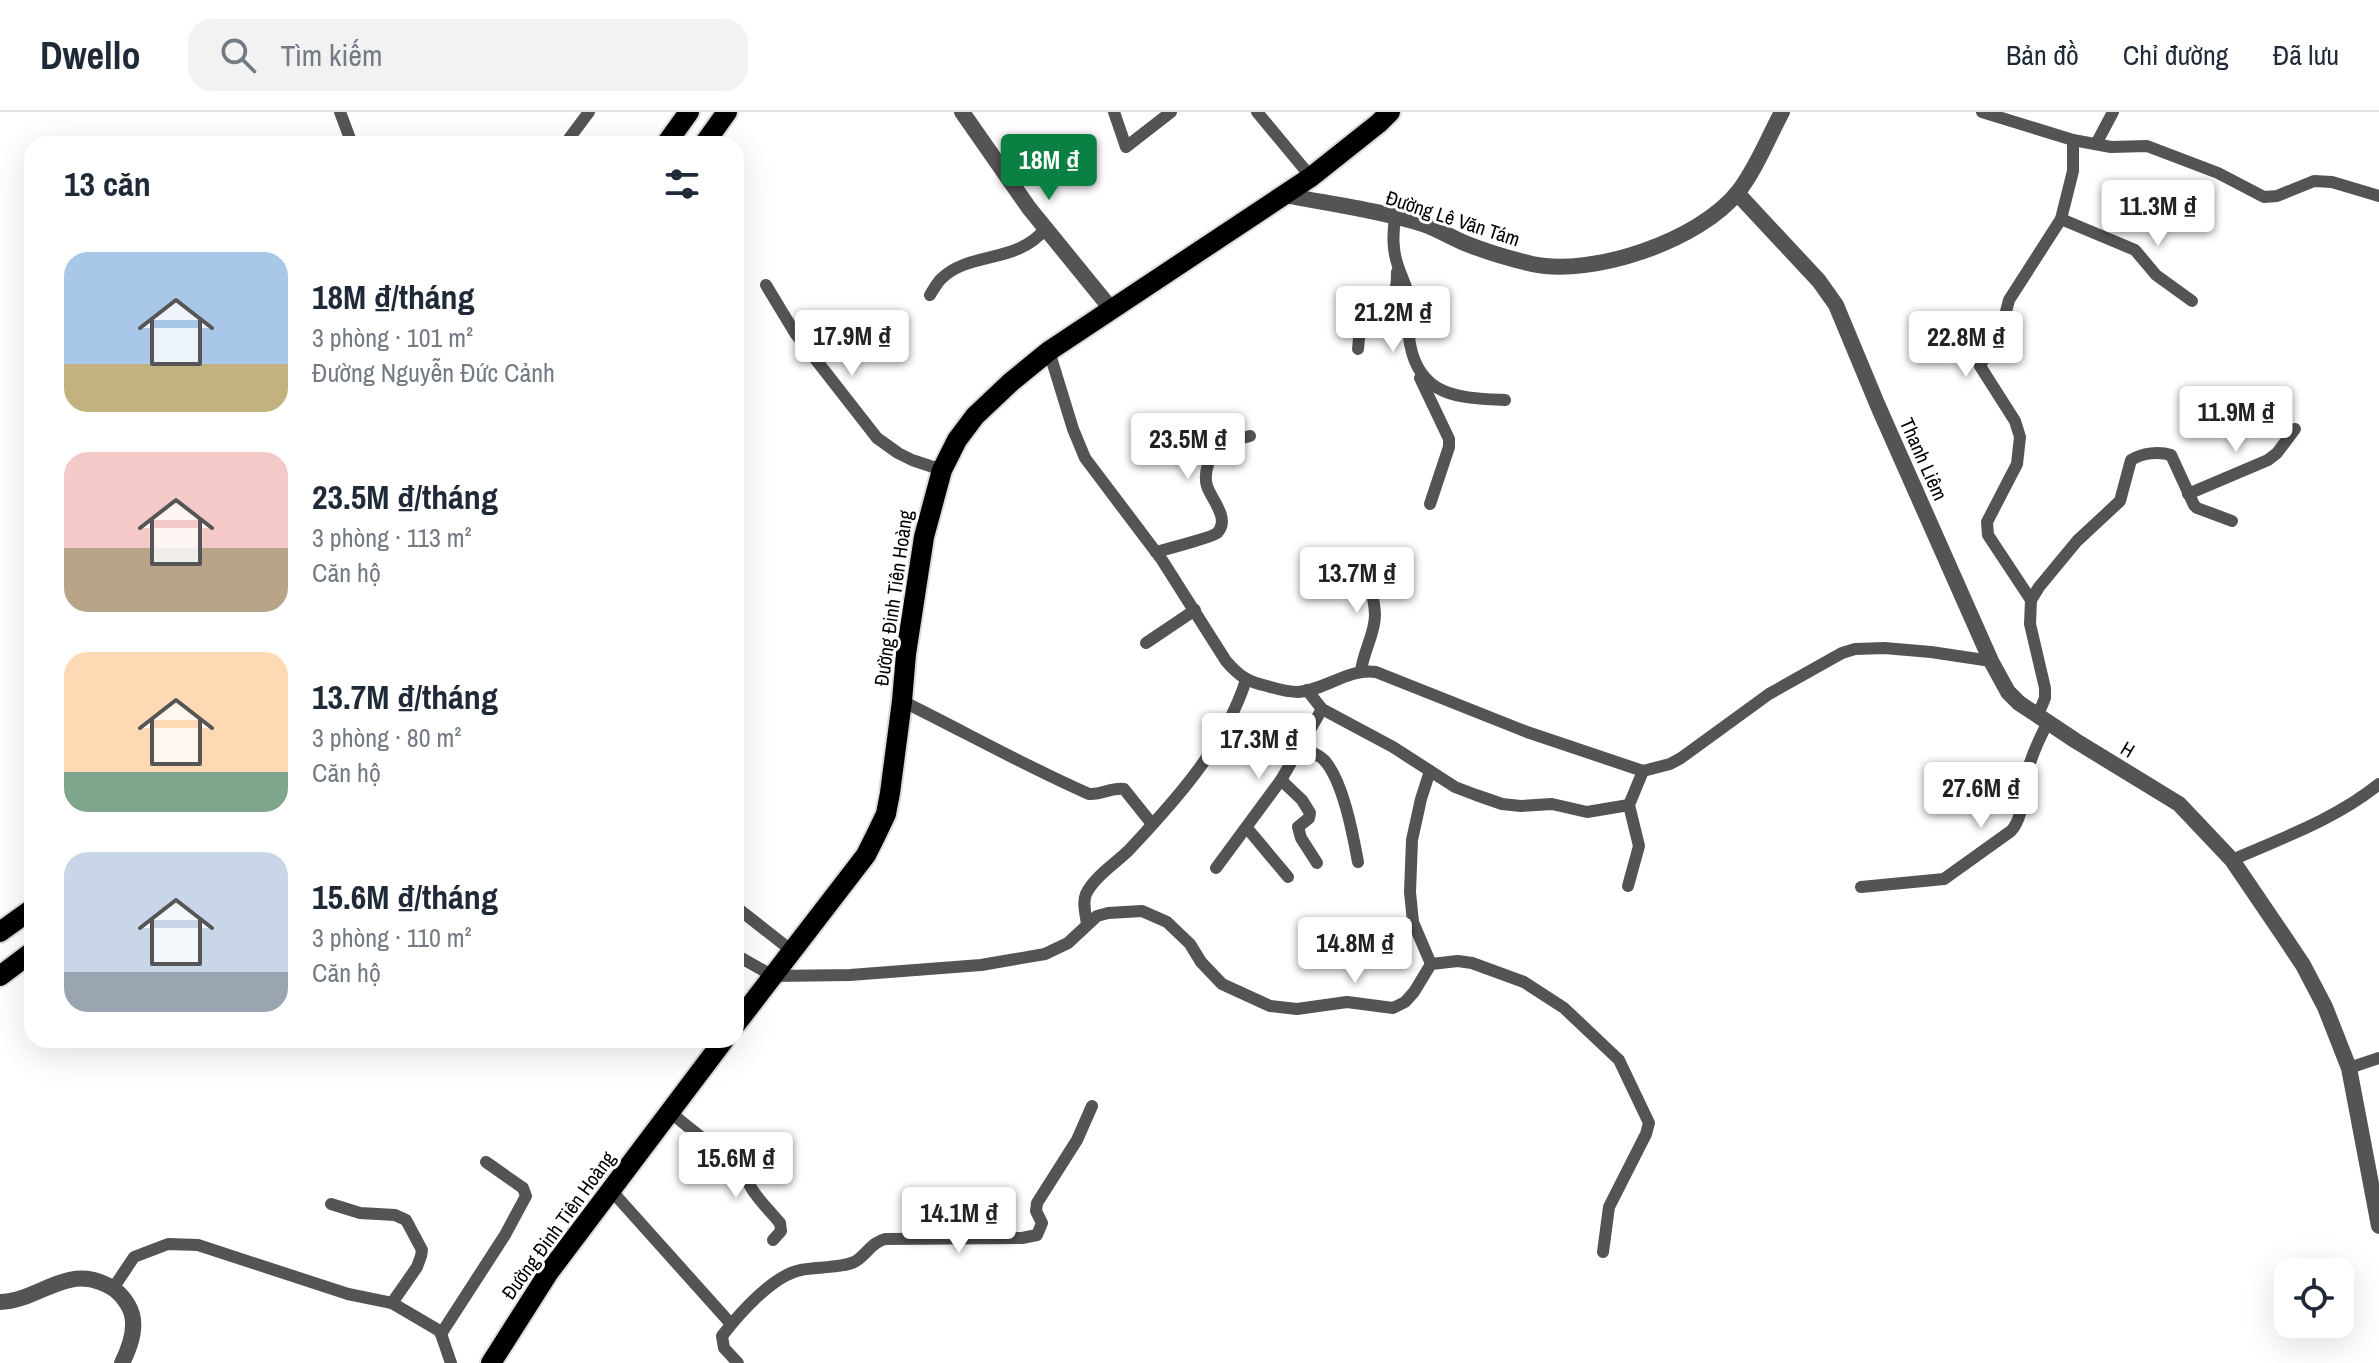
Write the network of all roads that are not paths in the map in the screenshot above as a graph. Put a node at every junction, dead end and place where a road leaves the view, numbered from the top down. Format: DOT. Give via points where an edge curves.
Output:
graph roads {
  1 [pos="340,112"];
  2 [pos="589,112"];
  3 [pos="687,112"];
  4 [pos="727,112"];
  5 [pos="962,112"];
  6 [pos="1114,112"];
  7 [pos="1171,112"];
  8 [pos="1257,112"];
  9 [pos="1390,112"];
  10 [pos="1782,112"];
  11 [pos="1982,112"];
  12 [pos="2113,112"];
  13 [pos="349,136"];
  14 [pos="571,136"];
  15 [pos="671,136"];
  16 [pos="710,136"];
  17 [pos="2073,140"];
  18 [pos="2096,144"];
  19 [pos="1311,177"];
  20 [pos="1737,193"];
  21 [pos="1285,195"];
  22 [pos="2379,196"];
  23 [pos="1395,217"];
  24 [pos="2061,219"];
  25 [pos="1045,229"];
  26 [pos="1397,265"];
  27 [pos="766,285"];
  28 [pos="930,295"];
  29 [pos="2192,301"];
  30 [pos="1112,310"];
  31 [pos="1358,349"];
  32 [pos="1049,351"];
  33 [pos="1418,368"];
  34 [pos="1505,400"];
  35 [pos="2295,429"];
  36 [pos="1250,436"];
  37 [pos="942,470"];
  38 [pos="2188,494"];
  39 [pos="1430,504"];
  40 [pos="2232,521"];
  41 [pos="1156,552"];
  42 [pos="1379,572"];
  43 [pos="2031,600"];
  44 [pos="1195,610"];
  45 [pos="1146,643"];
  46 [pos="1991,661"];
  47 [pos="1361,671"];
  48 [pos="1999,678"];
  49 [pos="1246,680"];
  50 [pos="1307,690"];
  51 [pos="902,701"];
  52 [pos="1322,709"];
  53 [pos="2043,718"];
  54 [pos="1301,748"];
  55 [pos="1430,771"];
  56 [pos="1643,771"];
  57 [pos="1281,780"];
  58 [pos="2379,784"];
  59 [pos="1629,805"];
  60 [pos="1152,824"];
  61 [pos="1247,828"];
  62 [pos="2232,860"];
  63 [pos="1358,862"];
  64 [pos="1317,863"];
  65 [pos="1216,868"];
  66 [pos="1288,877"];
  67 [pos="1628,886"];
  68 [pos="1861,887"];
  69 [pos="744,913"];
  70 [pos="24,915"];
  71 [pos="1087,924"];
  72 [pos="0,932"];
  73 [pos="792,951"];
  74 [pos="24,958"];
  75 [pos="744,960"];
  76 [pos="1431,964"];
  77 [pos="0,976"];
  78 [pos="773,976"];
  79 [pos="744,1014"];
  80 [pos="718,1048"];
  81 [pos="2379,1058"];
  82 [pos="2349,1068"];
  83 [pos="1092,1106"];
  84 [pos="670,1112"];
  85 [pos="762,1145"];
  86 [pos="740,1160"];
  87 [pos="486,1162"];
  88 [pos="610,1189"];
  89 [pos="331,1204"];
  90 [pos="2379,1226"];
  91 [pos="773,1240"];
  92 [pos="1603,1252"];
  93 [pos="114,1287"];
  94 [pos="0,1302"];
  95 [pos="392,1303"];
  96 [pos="731,1324"];
  97 [pos="441,1334"];
  98 [pos="122,1363"];
  99 [pos="451,1363"];
  100 [pos="491,1363"];
  101 [pos="738,1363"];
  1 -- 13 [label="street"];
  2 -- 14 [label="street"];
  3 -- 15 [label="main road"];
  4 -- 16 [label="main road"];
  5 -- 25 [label="street"];
  6 -- 7 [label="street" via="1126,147"];
  8 -- 19 [label="street"];
  9 -- 19 [label="main road, Đường Đinh Tiên Hoàng"];
  10 -- 20 [label="street, Đường Lê Văn Tám"];
  11 -- 17 [label="street"];
  12 -- 18 [label="street"];
  17 -- 18 [label="street"];
  17 -- 24 [label="street" via="2073,171"];
  18 -- 22 [label="street" via="2147,146 2264,197 2314,181"];
  19 -- 21 [label="main road, Đường Đinh Tiên Hoàng"];
  20 -- 23 [label="street, Đường Lê Văn Tám" via="1695,227 1645,251 1566,266 1533,264"];
  20 -- 46 [label="street, Thanh Liêm" via="1836,305"];
  21 -- 23 [label="street, Đường Lê Văn Tám"];
  21 -- 30 [label="main road, Đường Đinh Tiên Hoàng"];
  23 -- 26 [label="street"];
  24 -- 29 [label="street" via="2135,250 2156,275"];
  24 -- 43 [label="street" via="2009,300 2000,335 1980,366 2020,437 2017,464 1987,522 1988,535"];
  25 -- 28 [label="street" via="1020,249 953,270"];
  25 -- 30 [label="street"];
  26 -- 31 [label="street" via="1392,295 1363,296"];
  26 -- 33 [label="street" via="1408,292 1410,347"];
  27 -- 37 [label="street" via="795,333 877,438 912,460"];
  30 -- 32 [label="main road, Đường Đinh Tiên Hoàng"];
  32 -- 37 [label="main road, Đường Đinh Tiên Hoàng" via="975,416"];
  32 -- 41 [label="street" via="1085,458"];
  33 -- 34 [label="street" via="1449,394"];
  33 -- 39 [label="street" via="1449,439"];
  35 -- 38 [label="street" via="2268,460"];
  36 -- 41 [label="street" via="1219,444 1210,458 1206,484 1220,514 1218,533"];
  37 -- 51 [label="main road, Đường Đinh Tiên Hoàng" via="924,537"];
  38 -- 40 [label="street" via="2197,508"];
  38 -- 43 [label="street" via="2171,455 2137,456 2128,466 2120,501 2077,541"];
  41 -- 44 [label="street"];
  42 -- 47 [label="street" via="1371,590 1374,622"];
  43 -- 53 [label="street" via="2030,624 2045,688"];
  44 -- 45 [label="street"];
  44 -- 49 [label="street" via="1226,661"];
  46 -- 48 [label="street, Thanh Liêm"];
  46 -- 56 [label="street" via="1884,648 1842,653 1769,694 1681,758"];
  47 -- 50 [label="street"];
  47 -- 56 [label="street" via="1376,672"];
  48 -- 53 [label="street, H" via="2019,703"];
  49 -- 50 [label="street" via="1288,691"];
  49 -- 60 [label="street" via="1231,717 1197,771"];
  50 -- 52 [label="street"];
  51 -- 60 [label="street" via="1089,794 1124,789"];
  51 -- 73 [label="main road, Đường Đinh Tiên Hoàng" via="881,824 866,855"];
  52 -- 54 [label="street"];
  52 -- 55 [label="street"];
  53 -- 62 [label="street, H" via="2179,804"];
  53 -- 68 [label="street" via="2018,821 2011,831 1944,879"];
  54 -- 57 [label="street"];
  54 -- 63 [label="street" via="1324,760 1332,774"];
  55 -- 59 [label="street" via="1455,787 1502,804 1552,804 1587,812"];
  55 -- 76 [label="street" via="1412,840 1410,892 1413,922"];
  56 -- 59 [label="street"];
  57 -- 61 [label="street"];
  57 -- 64 [label="street" via="1310,813 1298,827"];
  58 -- 62 [label="street" via="2333,815"];
  59 -- 67 [label="street" via="1639,846"];
  60 -- 71 [label="street" via="1092,885 1085,896"];
  61 -- 65 [label="street"];
  61 -- 66 [label="street"];
  62 -- 82 [label="street, H" via="2303,965"];
  69 -- 73 [label="street"];
  70 -- 72 [label="main road"];
  71 -- 76 [label="street" via="1108,913 1154,915 1190,944 1222,984 1288,1009 1347,1002 1393,1008 1414,992"];
  71 -- 78 [label="street" via="1056,950 981,965"];
  73 -- 78 [label="main road, Đường Đinh Tiên Hoàng"];
  74 -- 77 [label="main road"];
  75 -- 78 [label="street"];
  76 -- 92 [label="street" via="1472,963 1524,982 1564,1008 1619,1060 1649,1123 1609,1207"];
  78 -- 79 [label="main road, Đường Đinh Tiên Hoàng"];
  80 -- 84 [label="main road, Đường Đinh Tiên Hoàng"];
  81 -- 82 [label="street"];
  82 -- 90 [label="street, H"];
  83 -- 96 [label="street" via="1037,1203 1042,1223 1037,1235 879,1240 853,1262 787,1274"];
  84 -- 86 [label="street"];
  84 -- 88 [label="main road, Đường Đinh Tiên Hoàng"];
  85 -- 86 [label="street"];
  86 -- 91 [label="street" via="756,1198 780,1223"];
  87 -- 97 [label="street" via="523,1188 526,1196"];
  88 -- 96 [label="street"];
  88 -- 100 [label="main road, Đường Đinh Tiên Hoàng"];
  89 -- 95 [label="street" via="406,1220 421,1256"];
  93 -- 94 [label="street" via="70,1278"];
  93 -- 95 [label="street" via="134,1257 185,1243"];
  93 -- 98 [label="street" via="133,1313 134,1330"];
  95 -- 97 [label="street"];
  96 -- 101 [label="street" via="722,1343"];
  97 -- 99 [label="street"];
}
